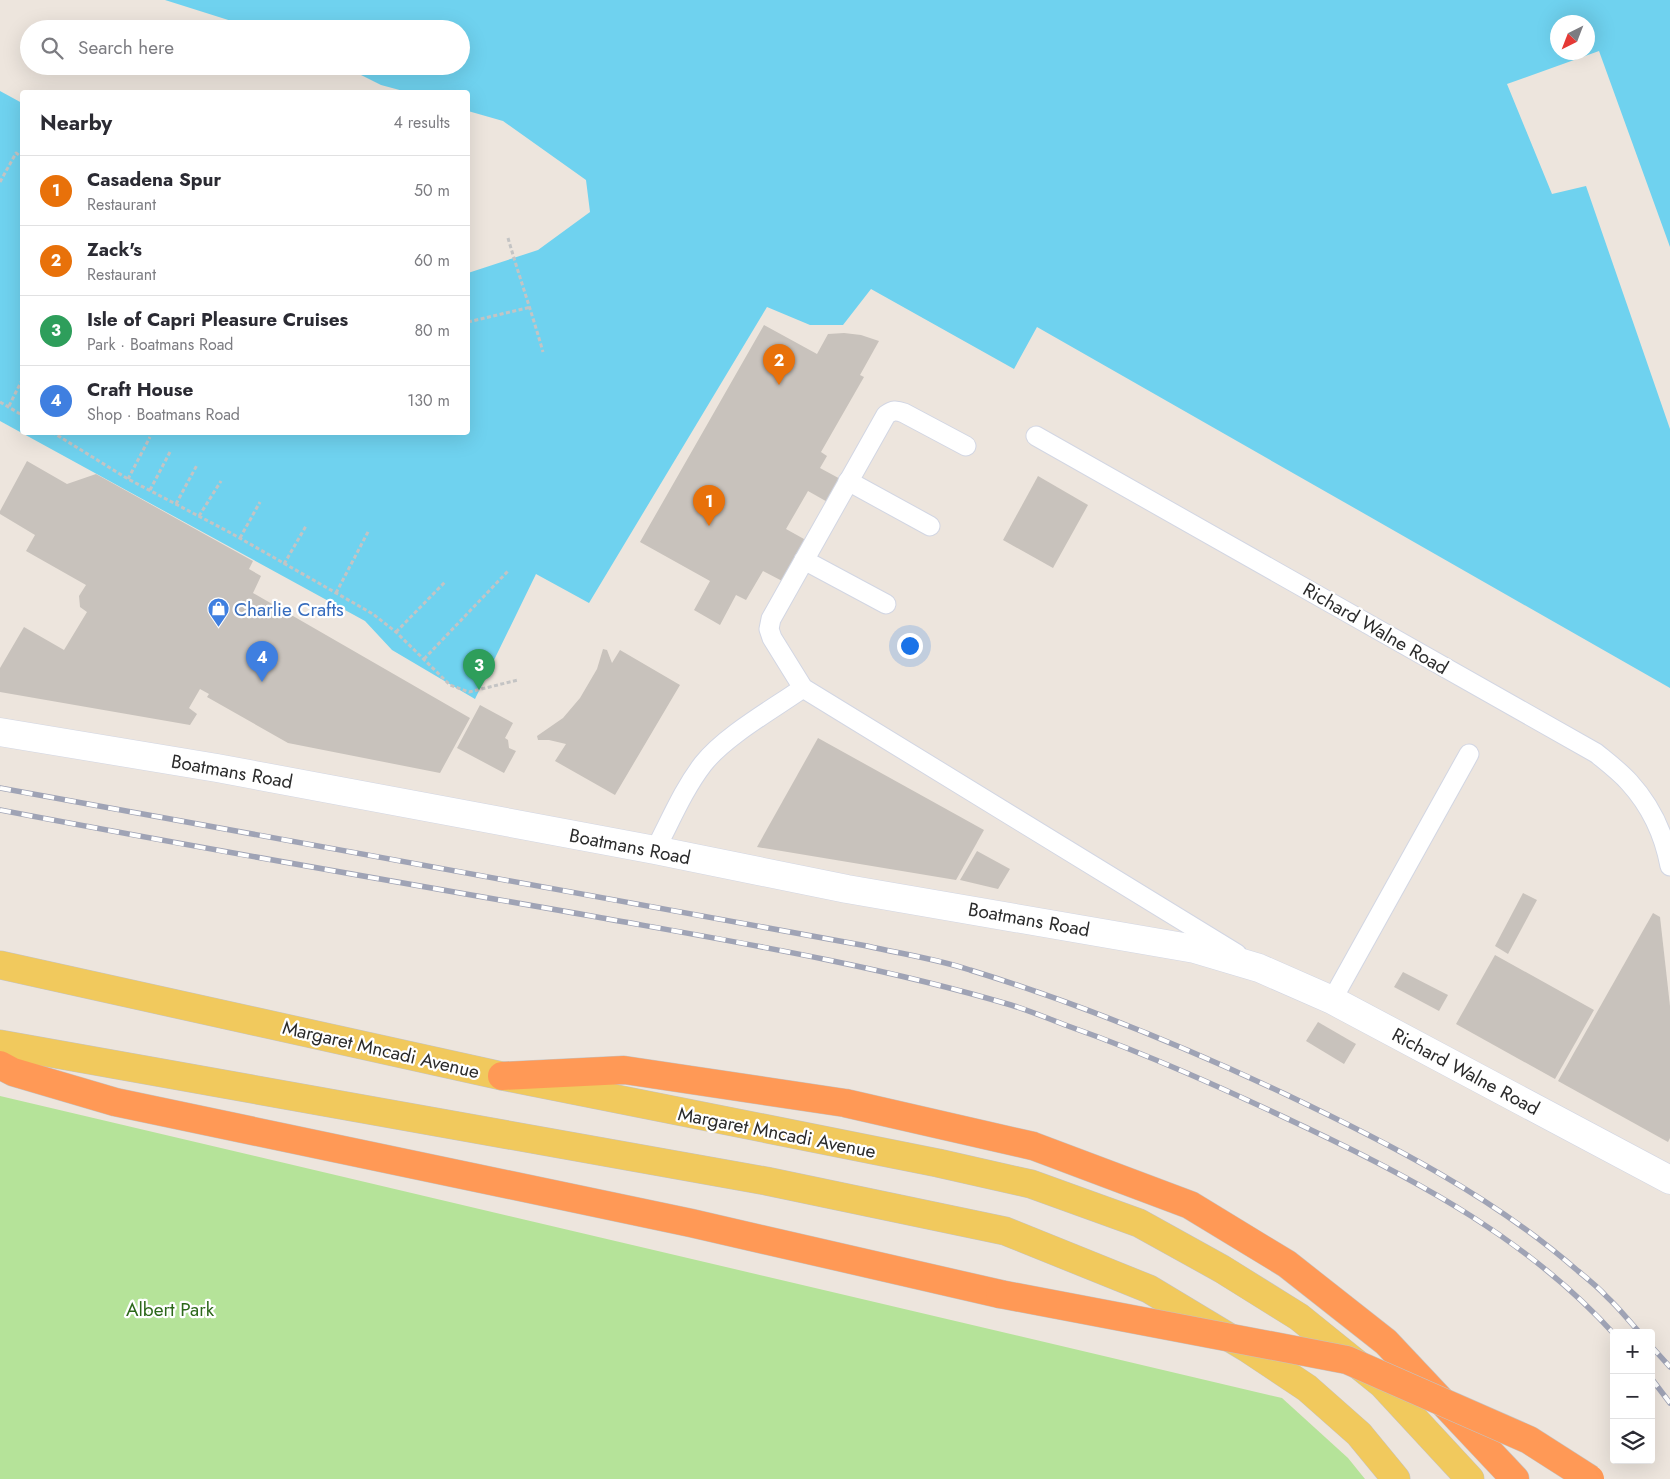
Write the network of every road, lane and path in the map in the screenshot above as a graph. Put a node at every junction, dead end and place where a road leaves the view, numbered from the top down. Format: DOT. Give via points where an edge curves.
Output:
graph roads {
  1 [pos="20,156"];
  2 [pos="0,182"];
  3 [pos="508,238"];
  4 [pos="531,307"];
  5 [pos="470,322"];
  6 [pos="543,352"];
  7 [pos="20,384"];
  8 [pos="0,402"];
  9 [pos="9,406"];
  10 [pos="20,414"];
  11 [pos="57,435"];
  12 [pos="1036,436"];
  13 [pos="150,437"];
  14 [pos="966,446"];
  15 [pos="171,450"];
  16 [pos="197,465"];
  17 [pos="128,478"];
  18 [pos="221,481"];
  19 [pos="848,481"];
  20 [pos="150,490"];
  21 [pos="260,502"];
  22 [pos="176,504"];
  23 [pos="199,516"];
  24 [pos="306,526"];
  25 [pos="930,526"];
  26 [pos="369,530"];
  27 [pos="240,538"];
  28 [pos="804,560"];
  29 [pos="284,564"];
  30 [pos="508,571"];
  31 [pos="445,582"];
  32 [pos="336,593"];
  33 [pos="886,604"];
  34 [pos="396,632"];
  35 [pos="424,659"];
  36 [pos="518,680"];
  37 [pos="803,688"];
  38 [pos="0,732"];
  39 [pos="1469,754"];
  40 [pos="654,850"];
  41 [pos="1670,866"];
  42 [pos="0,965"];
  43 [pos="1259,968"];
  44 [pos="1332,1000"];
  45 [pos="0,1044"];
  46 [pos="0,1065"];
  47 [pos="502,1076"];
  48 [pos="1670,1180"];
  49 [pos="1396,1479"];
  50 [pos="1470,1479"];
  51 [pos="1515,1479"];
  52 [pos="1590,1479"];
  1 -- 2 [label="path" via="16,153"];
  3 -- 4 [label="path"];
  4 -- 5 [label="path"];
  4 -- 6 [label="path"];
  7 -- 9 [label="path"];
  8 -- 9 [label="path"];
  9 -- 10 [label="path"];
  11 -- 17 [label="path"];
  12 -- 41 [label="lane, Richard Walne Road" via="1596,753 1629,782 1651,811 1666,846"];
  13 -- 17 [label="path"];
  14 -- 19 [label="lane" via="904,413 891,411"];
  15 -- 20 [label="path"];
  16 -- 22 [label="path"];
  17 -- 20 [label="path"];
  18 -- 23 [label="path"];
  19 -- 25 [label="lane"];
  19 -- 28 [label="lane"];
  20 -- 22 [label="path"];
  21 -- 27 [label="path"];
  22 -- 23 [label="path"];
  23 -- 27 [label="path"];
  24 -- 29 [label="path"];
  26 -- 32 [label="path"];
  27 -- 29 [label="path"];
  28 -- 33 [label="lane"];
  28 -- 37 [label="lane" via="771,619 770,629 772,638"];
  29 -- 32 [label="path"];
  30 -- 35 [label="path"];
  31 -- 34 [label="path"];
  32 -- 34 [label="path" via="373,614"];
  34 -- 35 [label="path"];
  35 -- 36 [label="path" via="450,685 469,692"];
  37 -- 40 [label="lane" via="718,748 704,763"];
  37 -- 43 [label="lane"];
  38 -- 40 [label="street, Boatmans Road" via="227,770"];
  39 -- 44 [label="lane"];
  40 -- 43 [label="street, Boatmans Road" via="848,889 1153,940"];
  42 -- 47 [label="main road, Margaret Mncadi Avenue"];
  43 -- 44 [label="street, Richard Walne Road"];
  44 -- 48 [label="street, Richard Walne Road"];
  45 -- 49 [label="main road" via="766,1181 1005,1231 1149,1289 1247,1348 1307,1388 1359,1434"];
  46 -- 52 [label="highway, bridge" via="13,1072 116,1102 691,1223 1000,1294 1347,1360 1529,1440"];
  47 -- 50 [label="main road, Margaret Mncadi Avenue" via="1031,1184 1139,1223 1299,1317 1382,1384"];
  47 -- 51 [label="highway" via="624,1070 845,1103 1033,1146 1190,1205 1287,1264 1386,1342"];
}
